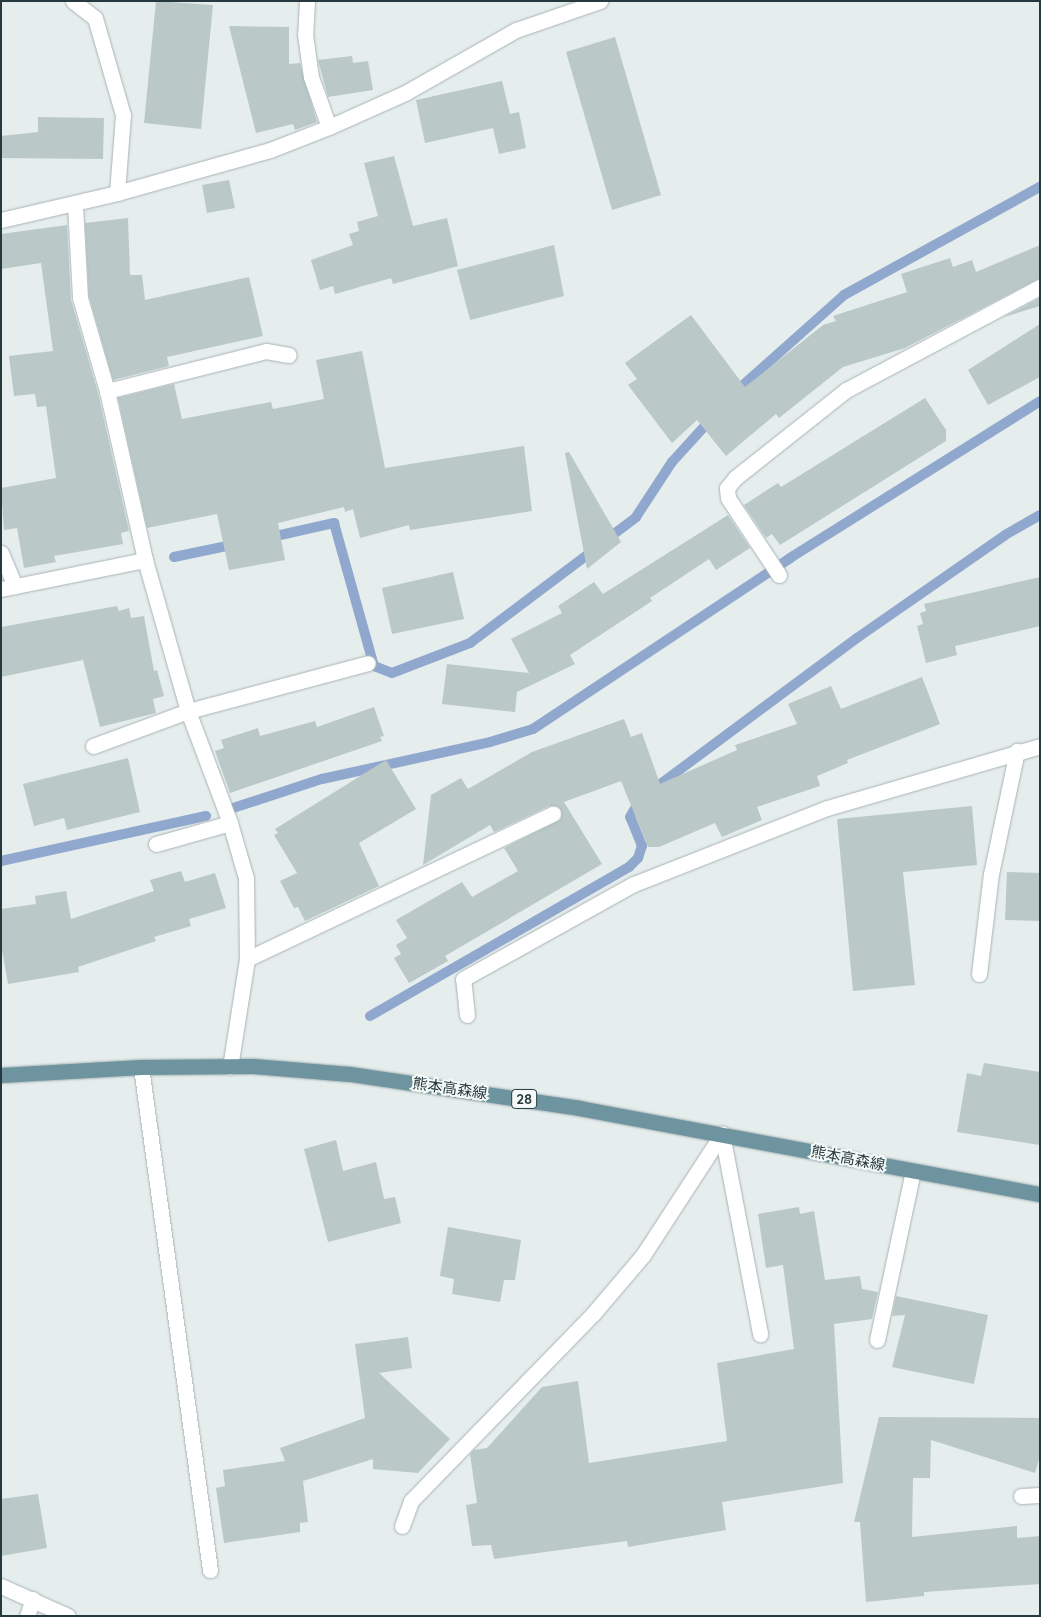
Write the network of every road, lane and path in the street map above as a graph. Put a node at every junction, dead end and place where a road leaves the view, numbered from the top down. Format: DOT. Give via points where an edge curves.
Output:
graph roads {
  1 [pos="73,1"];
  2 [pos="307,1"];
  3 [pos="600,1"];
  4 [pos="329,128"];
  5 [pos="117,194"];
  6 [pos="75,205"];
  7 [pos="1,220"];
  8 [pos="1040,287"];
  9 [pos="289,355"];
  10 [pos="108,391"];
  11 [pos="1,553"];
  12 [pos="145,560"];
  13 [pos="779,575"];
  14 [pos="8,588"];
  15 [pos="368,662"];
  16 [pos="188,711"];
  17 [pos="93,746"];
  18 [pos="1040,746"];
  19 [pos="1017,751"];
  20 [pos="553,814"];
  21 [pos="230,823"];
  22 [pos="156,844"];
  23 [pos="247,959"];
  24 [pos="979,974"];
  25 [pos="467,1015"];
  26 [pos="141,1067"];
  27 [pos="230,1067"];
  28 [pos="1,1075"];
  29 [pos="722,1134"];
  30 [pos="913,1171"];
  31 [pos="1040,1194"];
  32 [pos="760,1334"];
  33 [pos="877,1340"];
  34 [pos="1040,1495"];
  35 [pos="1021,1496"];
  36 [pos="402,1526"];
  37 [pos="210,1570"];
  38 [pos="1,1586"];
  39 [pos="33,1599"];
  40 [pos="27,1616"];
  41 [pos="68,1616"];
  1 -- 5 [label="street" via="95,18 124,115"];
  2 -- 4 [label="street" via="305,34 311,76"];
  3 -- 4 [label="street" via="516,30 405,94"];
  4 -- 5 [label="street" via="270,150"];
  5 -- 6 [label="street"];
  6 -- 7 [label="street"];
  6 -- 10 [label="street" via="80,298"];
  8 -- 13 [label="street" via="846,390 735,478 727,488 728,498"];
  9 -- 10 [label="street" via="266,351"];
  10 -- 12 [label="street"];
  11 -- 14 [label="street"];
  12 -- 14 [label="street"];
  12 -- 16 [label="street"];
  15 -- 16 [label="street"];
  16 -- 17 [label="street"];
  16 -- 21 [label="street"];
  18 -- 19 [label="street"];
  19 -- 24 [label="street" via="991,874"];
  19 -- 25 [label="street" via="826,808 634,884 463,979"];
  20 -- 23 [label="street"];
  21 -- 22 [label="street"];
  21 -- 23 [label="street" via="246,878"];
  23 -- 27 [label="street"];
  26 -- 27 [label="main road, 熊本高森線 / 28"];
  26 -- 28 [label="main road, 熊本高森線 / 28"];
  26 -- 37 [label="street"];
  27 -- 29 [label="main road, 熊本高森線 / 28" via="350,1074 432,1085"];
  29 -- 30 [label="main road, 熊本高森線 / 28"];
  29 -- 32 [label="street"];
  29 -- 36 [label="street" via="643,1255 593,1314 411,1501"];
  30 -- 31 [label="main road, 熊本高森線 / 28"];
  30 -- 33 [label="street"];
  34 -- 35 [label="street"];
  38 -- 39 [label="street"];
  39 -- 40 [label="street"];
  39 -- 41 [label="street"];
}
